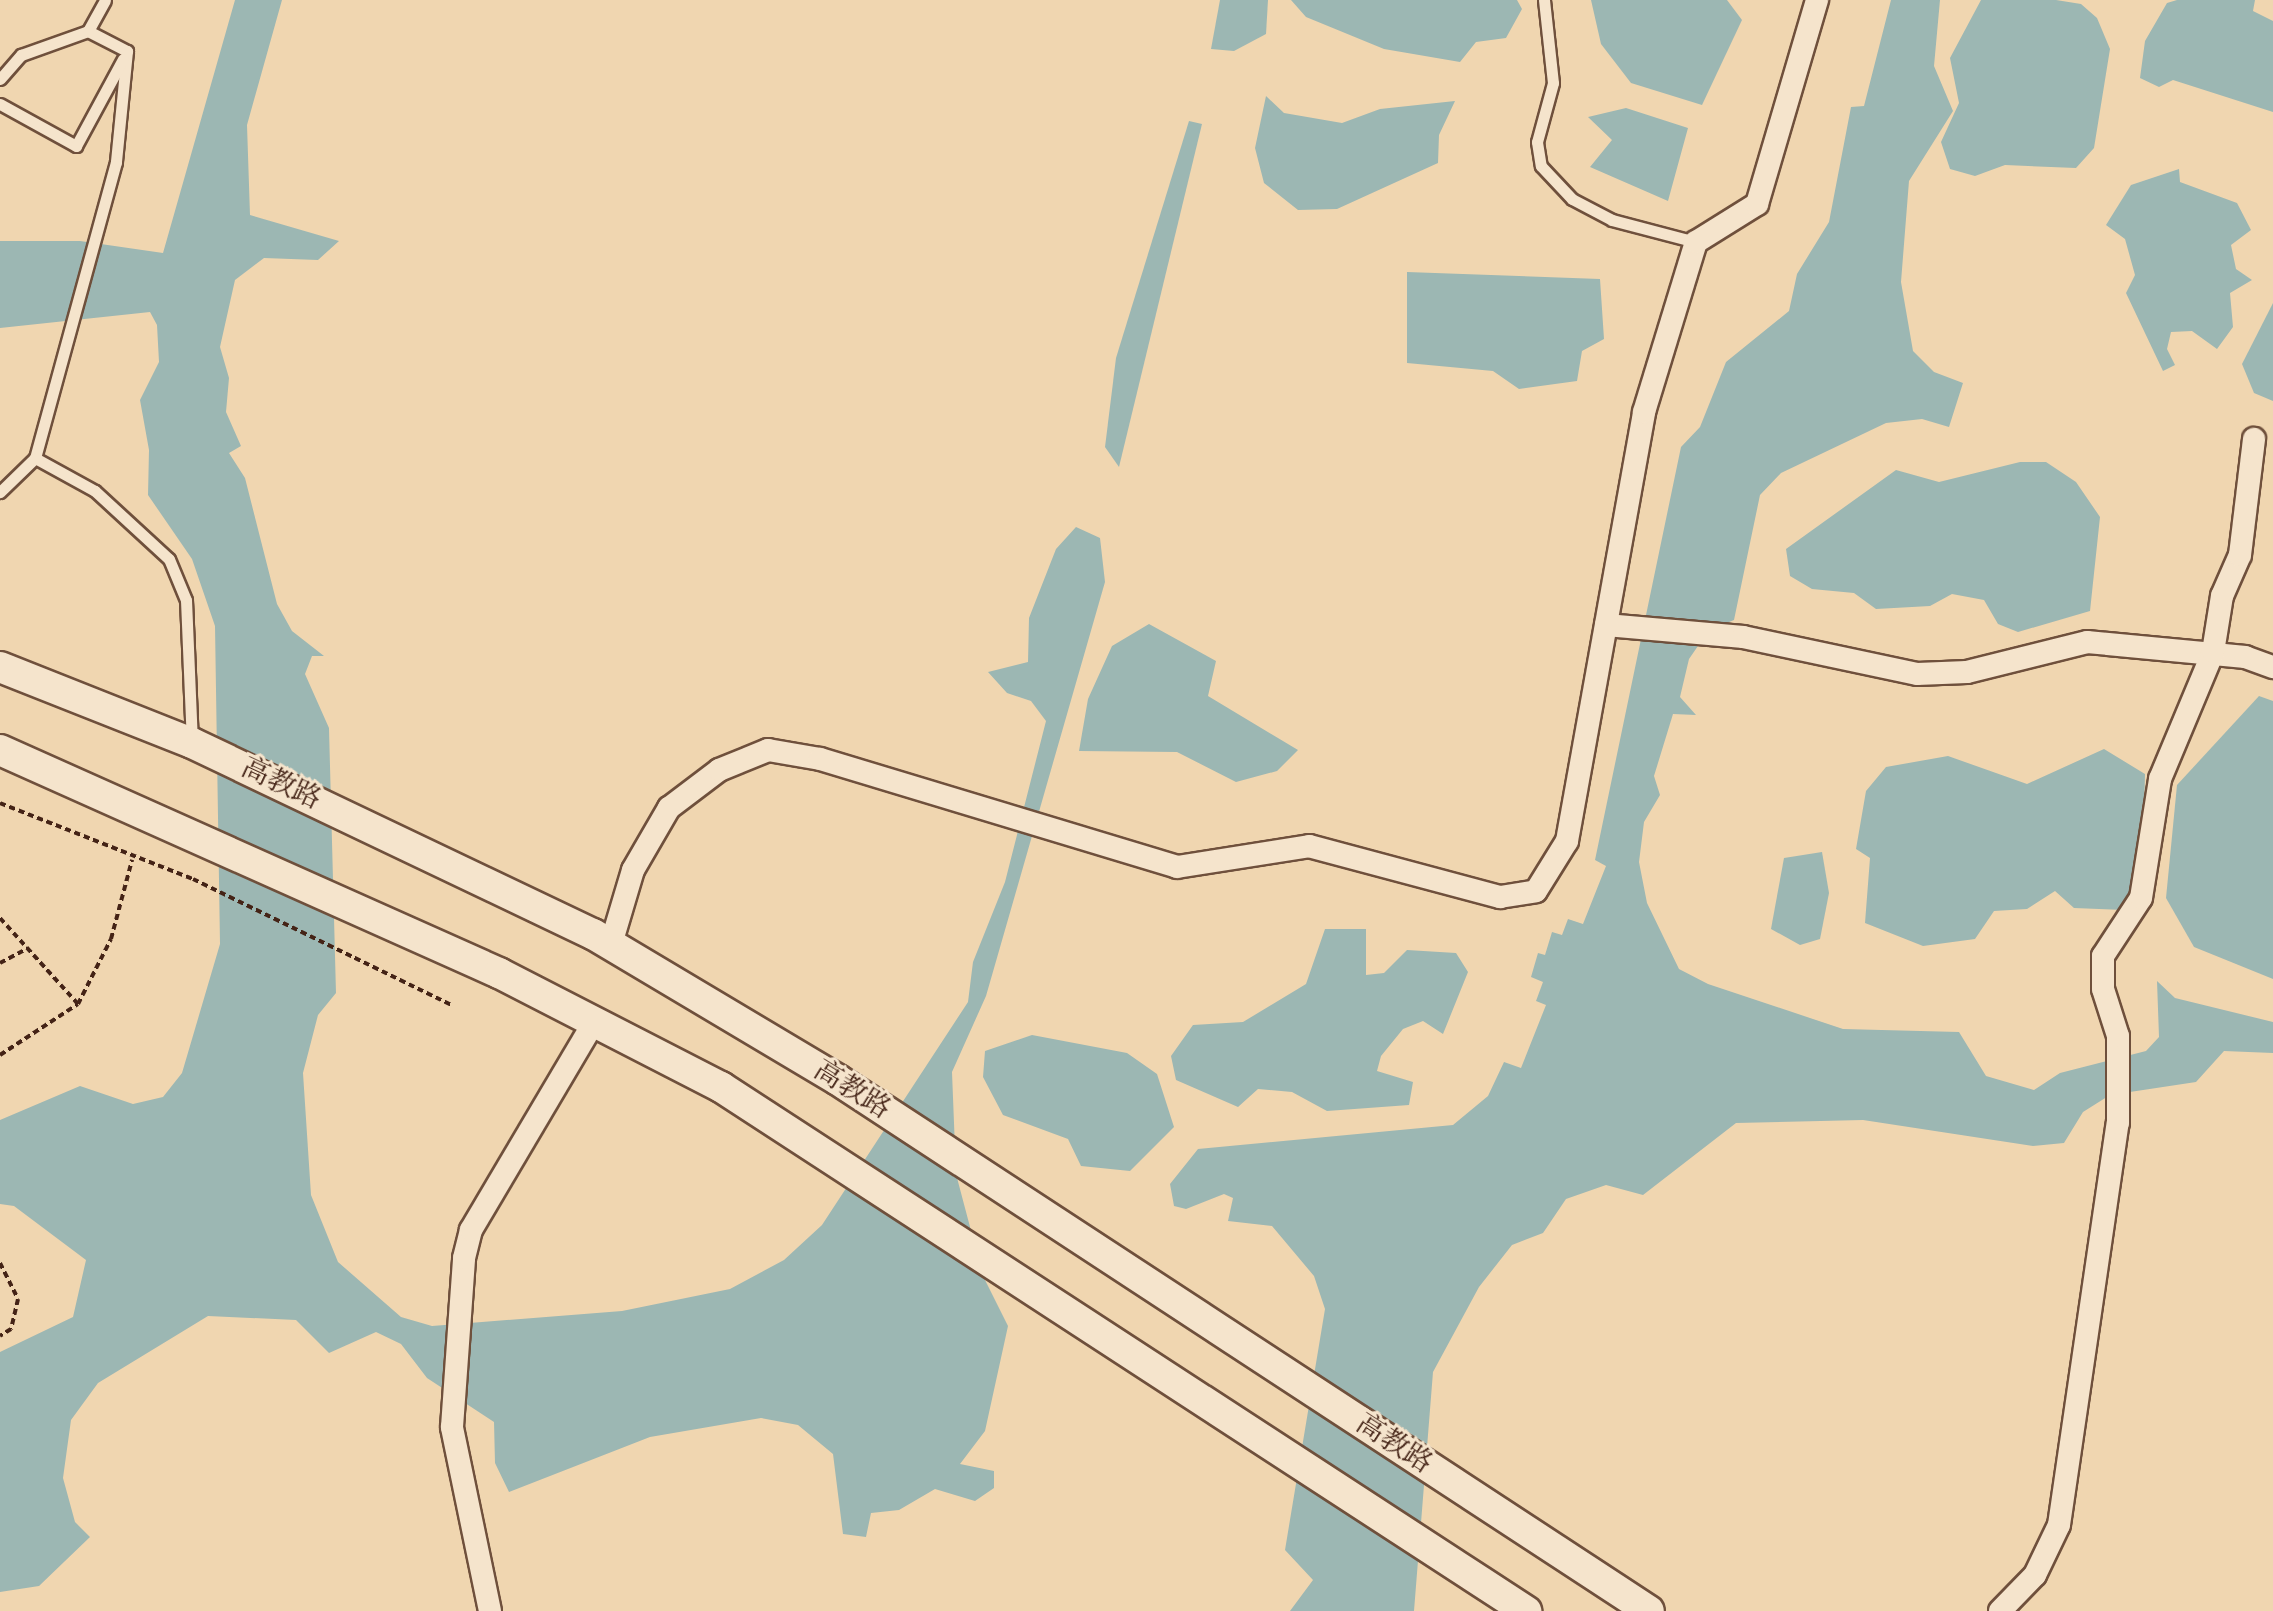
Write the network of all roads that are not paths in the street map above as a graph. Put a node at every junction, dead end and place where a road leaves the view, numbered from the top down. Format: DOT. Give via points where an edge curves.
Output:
graph roads {
  1 [pos="105,0"];
  2 [pos="1544,0"];
  3 [pos="1817,0"];
  4 [pos="88,31"];
  5 [pos="127,51"];
  6 [pos="0,79"];
  7 [pos="0,104"];
  8 [pos="1696,242"];
  9 [pos="2254,439"];
  10 [pos="35,458"];
  11 [pos="0,492"];
  12 [pos="1606,625"];
  13 [pos="2213,652"];
  14 [pos="0,667"];
  15 [pos="2273,667"];
  16 [pos="192,743"];
  17 [pos="0,750"];
  18 [pos="611,944"];
  19 [pos="594,1022"];
  20 [pos="490,1611"];
  21 [pos="1526,1611"];
  22 [pos="1649,1611"];
  23 [pos="2000,1611"];
  1 -- 4 [label="lane"];
  2 -- 8 [label="lane" via="1553,83 1537,142 1541,166 1572,199 1612,220"];
  3 -- 8 [label="street" via="1757,204"];
  4 -- 5 [label="lane"];
  4 -- 6 [label="lane" via="21,55"];
  5 -- 7 [label="lane" via="76,146"];
  5 -- 10 [label="lane" via="116,162"];
  8 -- 12 [label="street" via="1644,412"];
  9 -- 13 [label="street" via="2240,555 2222,596"];
  10 -- 11 [label="lane"];
  10 -- 16 [label="lane" via="95,491 169,559 186,600"];
  12 -- 13 [label="street" via="1743,637 1917,674 1967,672 2087,642"];
  12 -- 18 [label="street" via="1567,841 1536,891 1500,897 1309,846 1177,867 820,759 768,750 719,770 669,808 633,870"];
  13 -- 15 [label="street"];
  13 -- 23 [label="street" via="2160,779 2141,898 2103,956 2103,989 2118,1036 2118,1123 2059,1525 2035,1575"];
  14 -- 16 [label="main road, 高教路"];
  16 -- 18 [label="main road, 高教路"];
  17 -- 19 [label="main road" via="192,830"];
  18 -- 22 [label="main road, 高教路" via="838,1080"];
  19 -- 20 [label="street" via="471,1230 460,1288 452,1427"];
  19 -- 21 [label="main road" via="721,1087"];
}
